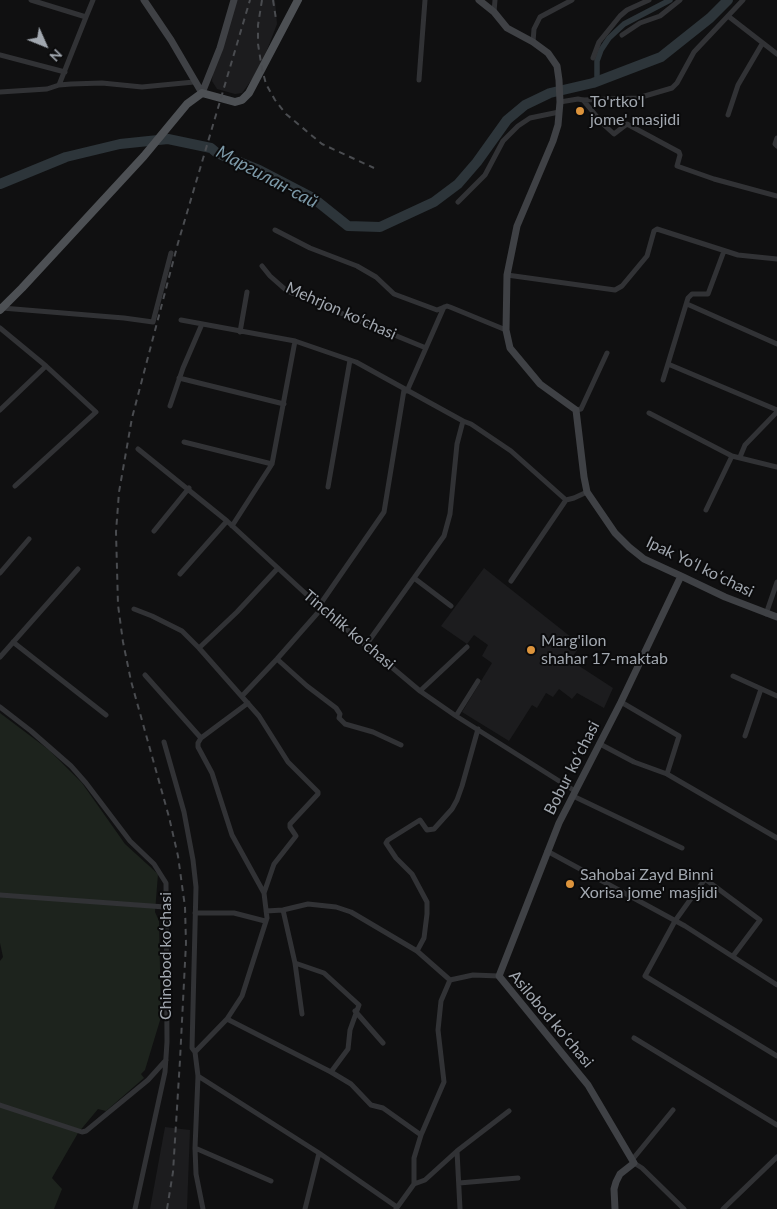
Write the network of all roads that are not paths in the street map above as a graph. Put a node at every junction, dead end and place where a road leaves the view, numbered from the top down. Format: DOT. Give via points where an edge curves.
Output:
graph roads {
  1 [pos="31,0"];
  2 [pos="93,0"];
  3 [pos="144,0"];
  4 [pos="234,0"];
  5 [pos="298,0"];
  6 [pos="425,0"];
  7 [pos="479,0"];
  8 [pos="495,0"];
  9 [pos="572,0"];
  10 [pos="649,0"];
  11 [pos="680,0"];
  12 [pos="743,0"];
  13 [pos="494,12"];
  14 [pos="728,16"];
  15 [pos="86,17"];
  16 [pos="622,35"];
  17 [pos="533,42"];
  18 [pos="762,44"];
  19 [pos="777,54"];
  20 [pos="0,55"];
  21 [pos="593,58"];
  22 [pos="65,72"];
  23 [pos="419,80"];
  24 [pos="194,82"];
  25 [pos="59,85"];
  26 [pos="0,92"];
  27 [pos="202,93"];
  28 [pos="560,99"];
  29 [pos="584,100"];
  30 [pos="559,112"];
  31 [pos="728,115"];
  32 [pos="777,138"];
  33 [pos="777,146"];
  34 [pos="777,196"];
  35 [pos="458,202"];
  36 [pos="276,230"];
  37 [pos="724,251"];
  38 [pos="172,253"];
  39 [pos="777,259"];
  40 [pos="262,266"];
  41 [pos="507,275"];
  42 [pos="247,292"];
  43 [pos="687,304"];
  44 [pos="444,307"];
  45 [pos="1,309"];
  46 [pos="181,320"];
  47 [pos="202,324"];
  48 [pos="0,328"];
  49 [pos="506,330"];
  50 [pos="240,332"];
  51 [pos="295,341"];
  52 [pos="777,344"];
  53 [pos="426,348"];
  54 [pos="606,353"];
  55 [pos="350,360"];
  56 [pos="668,364"];
  57 [pos="46,366"];
  58 [pos="178,378"];
  59 [pos="663,380"];
  60 [pos="406,390"];
  61 [pos="284,404"];
  62 [pos="170,406"];
  63 [pos="0,410"];
  64 [pos="576,410"];
  65 [pos="777,411"];
  66 [pos="649,414"];
  67 [pos="463,421"];
  68 [pos="184,442"];
  69 [pos="138,448"];
  70 [pos="732,456"];
  71 [pos="740,457"];
  72 [pos="272,464"];
  73 [pos="777,467"];
  74 [pos="15,486"];
  75 [pos="328,487"];
  76 [pos="189,488"];
  77 [pos="587,492"];
  78 [pos="566,500"];
  79 [pos="706,510"];
  80 [pos="227,521"];
  81 [pos="232,526"];
  82 [pos="154,531"];
  83 [pos="29,539"];
  84 [pos="278,568"];
  85 [pos="78,569"];
  86 [pos="0,573"];
  87 [pos="180,574"];
  88 [pos="681,576"];
  89 [pos="414,578"];
  90 [pos="511,581"];
  91 [pos="777,582"];
  92 [pos="451,606"];
  93 [pos="321,607"];
  94 [pos="134,609"];
  95 [pos="766,614"];
  96 [pos="777,617"];
  97 [pos="13,642"];
  98 [pos="366,645"];
  99 [pos="467,647"];
  100 [pos="199,648"];
  101 [pos="0,657"];
  102 [pos="278,659"];
  103 [pos="145,675"];
  104 [pos="733,676"];
  105 [pos="478,682"];
  106 [pos="761,689"];
  107 [pos="420,691"];
  108 [pos="242,696"];
  109 [pos="777,696"];
  110 [pos="621,702"];
  111 [pos="248,703"];
  112 [pos="0,707"];
  113 [pos="106,715"];
  114 [pos="456,716"];
  115 [pos="478,729"];
  116 [pos="745,736"];
  117 [pos="201,738"];
  118 [pos="164,742"];
  119 [pos="600,744"];
  120 [pos="401,745"];
  121 [pos="667,774"];
  122 [pos="574,794"];
  123 [pos="777,838"];
  124 [pos="682,848"];
  125 [pos="547,851"];
  126 [pos="264,893"];
  127 [pos="0,895"];
  128 [pos="166,906"];
  129 [pos="283,910"];
  130 [pos="266,911"];
  131 [pos="195,913"];
  132 [pos="266,921"];
  133 [pos="675,921"];
  134 [pos="417,950"];
  135 [pos="733,956"];
  136 [pos="295,963"];
  137 [pos="499,976"];
  138 [pos="450,980"];
  139 [pos="777,985"];
  140 [pos="355,1011"];
  141 [pos="302,1014"];
  142 [pos="226,1019"];
  143 [pos="634,1038"];
  144 [pos="383,1043"];
  145 [pos="195,1052"];
  146 [pos="777,1056"];
  147 [pos="166,1059"];
  148 [pos="331,1072"];
  149 [pos="198,1076"];
  150 [pos="0,1105"];
  151 [pos="509,1110"];
  152 [pos="673,1110"];
  153 [pos="777,1125"];
  154 [pos="420,1135"];
  155 [pos="195,1148"];
  156 [pos="457,1151"];
  157 [pos="319,1154"];
  158 [pos="777,1157"];
  159 [pos="633,1162"];
  160 [pos="518,1178"];
  161 [pos="271,1181"];
  162 [pos="459,1183"];
  163 [pos="414,1184"];
  164 [pos="397,1208"];
  165 [pos="135,1209"];
  166 [pos="203,1209"];
  167 [pos="305,1209"];
  168 [pos="460,1209"];
  169 [pos="615,1209"];
  170 [pos="684,1209"];
  171 [pos="723,1209"];
  1 -- 15 [label="street"];
  2 -- 15 [label="street"];
  3 -- 24 [label="street"];
  4 -- 27 [label="street"];
  5 -- 27 [label="main road" via="253,86 242,100 235,102"];
  6 -- 23 [label="street"];
  7 -- 13 [label="street"];
  8 -- 13 [label="street"];
  9 -- 17 [label="street" via="540,17 534,29"];
  10 -- 21 [label="street" via="620,16 599,42"];
  11 -- 16 [label="street" via="660,16 640,23"];
  12 -- 14 [label="street"];
  13 -- 17 [label="street" via="506,28"];
  14 -- 18 [label="street"];
  14 -- 29 [label="street" via="694,52 672,88 638,98"];
  15 -- 22 [label="street"];
  17 -- 28 [label="street" via="557,66"];
  18 -- 19 [label="street"];
  18 -- 31 [label="street" via="738,85"];
  20 -- 22 [label="street"];
  22 -- 25 [label="street"];
  24 -- 25 [label="street" via="142,87 102,83"];
  24 -- 27 [label="street"];
  25 -- 26 [label="street" via="47,90"];
  27 -- 45 [label="main road" via="187,104 144,156"];
  28 -- 29 [label="street"];
  28 -- 30 [label="street"];
  29 -- 34 [label="street" via="614,134 626,124 679,152 677,166"];
  30 -- 35 [label="street" via="530,118 518,126 503,141 484,175"];
  30 -- 41 [label="street" via="553,141 516,226"];
  32 -- 33 [label="street"];
  36 -- 44 [label="street" via="310,248 357,266 376,277 394,294 437,310"];
  37 -- 39 [label="street"];
  37 -- 41 [label="street" via="657,229 647,256 619,289"];
  37 -- 43 [label="street" via="708,294 692,294"];
  38 -- 45 [label="street" via="153,322"];
  40 -- 53 [label="street, Mehrjon koʻchasi" via="287,291"];
  41 -- 49 [label="street"];
  42 -- 50 [label="street"];
  43 -- 52 [label="street"];
  43 -- 56 [label="street"];
  44 -- 49 [label="street"];
  44 -- 53 [label="street"];
  46 -- 47 [label="street"];
  47 -- 50 [label="street"];
  47 -- 58 [label="street"];
  48 -- 57 [label="street"];
  49 -- 64 [label="street" via="510,348 540,384"];
  50 -- 51 [label="street"];
  51 -- 55 [label="street"];
  51 -- 61 [label="street"];
  53 -- 60 [label="street"];
  54 -- 64 [label="street" via="581,409"];
  55 -- 60 [label="street"];
  55 -- 75 [label="street"];
  56 -- 59 [label="street"];
  56 -- 65 [label="street"];
  57 -- 63 [label="street"];
  57 -- 74 [label="street" via="96,412"];
  58 -- 61 [label="street"];
  58 -- 62 [label="street"];
  60 -- 67 [label="street"];
  60 -- 93 [label="street" via="384,512"];
  61 -- 72 [label="street"];
  64 -- 77 [label="street, Ipak Yoʻl koʻchasi"];
  65 -- 71 [label="street" via="745,445"];
  66 -- 70 [label="street"];
  67 -- 78 [label="street" via="511,451"];
  67 -- 89 [label="street" via="444,536"];
  68 -- 72 [label="street"];
  69 -- 76 [label="street, Tinchlik koʻchasi"];
  70 -- 71 [label="street"];
  70 -- 79 [label="street"];
  71 -- 73 [label="street"];
  72 -- 81 [label="street"];
  76 -- 80 [label="street, Tinchlik koʻchasi"];
  76 -- 82 [label="street"];
  77 -- 78 [label="street"];
  77 -- 88 [label="street, Ipak Yoʻl koʻchasi" via="615,533 629,547 644,559"];
  78 -- 90 [label="street"];
  80 -- 81 [label="street, Tinchlik koʻchasi"];
  80 -- 87 [label="street"];
  81 -- 84 [label="street, Tinchlik koʻchasi"];
  83 -- 86 [label="street"];
  84 -- 93 [label="street, Tinchlik koʻchasi"];
  84 -- 100 [label="street"];
  85 -- 97 [label="street"];
  88 -- 95 [label="street, Ipak Yoʻl koʻchasi"];
  88 -- 110 [label="street, Bobur koʻchasi"];
  89 -- 92 [label="street"];
  89 -- 98 [label="street"];
  91 -- 95 [label="street"];
  93 -- 98 [label="street, Tinchlik koʻchasi"];
  93 -- 102 [label="street"];
  94 -- 100 [label="street" via="182,631"];
  95 -- 96 [label="street, Ipak Yoʻl koʻchasi"];
  97 -- 101 [label="street"];
  97 -- 113 [label="street"];
  98 -- 107 [label="street, Tinchlik koʻchasi"];
  99 -- 107 [label="street"];
  100 -- 108 [label="street"];
  102 -- 108 [label="street"];
  102 -- 120 [label="street" via="306,686 336,708 341,721"];
  103 -- 117 [label="street"];
  104 -- 106 [label="street"];
  105 -- 114 [label="street"];
  106 -- 109 [label="street"];
  106 -- 116 [label="street"];
  107 -- 114 [label="street, Tinchlik koʻchasi"];
  108 -- 111 [label="street"];
  110 -- 119 [label="street, Bobur koʻchasi"];
  110 -- 121 [label="street" via="679,736"];
  111 -- 117 [label="street"];
  111 -- 126 [label="street" via="288,762 318,792 290,824 296,836 274,864"];
  112 -- 128 [label="street, Chinobod koʻchasi" via="86,782 130,841 154,864 166,883"];
  114 -- 115 [label="street, Tinchlik koʻchasi"];
  115 -- 122 [label="street, Tinchlik koʻchasi"];
  115 -- 134 [label="street" via="458,800 452,809 434,829 427,830 420,820 386,844 412,874 427,902 424,938"];
  117 -- 126 [label="street" via="198,747 212,774 232,835"];
  118 -- 131 [label="street" via="190,838 196,887"];
  119 -- 121 [label="street" via="634,762"];
  119 -- 122 [label="street, Bobur koʻchasi"];
  121 -- 123 [label="street"];
  122 -- 124 [label="street, Tinchlik koʻchasi"];
  122 -- 125 [label="street, Bobur koʻchasi"];
  125 -- 133 [label="street"];
  125 -- 137 [label="street, Bobur koʻchasi"];
  126 -- 130 [label="street"];
  127 -- 128 [label="street"];
  128 -- 147 [label="street, Chinobod koʻchasi"];
  129 -- 130 [label="street"];
  129 -- 134 [label="street" via="308,904 336,907 351,912"];
  129 -- 136 [label="street"];
  130 -- 132 [label="street"];
  131 -- 132 [label="street" via="234,913"];
  131 -- 145 [label="street" via="192,1048"];
  132 -- 142 [label="street" via="244,991"];
  133 -- 135 [label="street"];
  133 -- 135 [label="street" via="705,880 760,920"];
  133 -- 146 [label="street" via="645,976"];
  134 -- 138 [label="street"];
  135 -- 139 [label="street"];
  136 -- 140 [label="street" via="324,973 359,1004"];
  136 -- 141 [label="street"];
  137 -- 138 [label="street, Asilobod koʻchasi" via="473,975"];
  137 -- 159 [label="street, Asilobod koʻchasi" via="588,1085"];
  138 -- 154 [label="street" via="441,1001 438,1030 444,1082"];
  140 -- 144 [label="street"];
  140 -- 148 [label="street" via="348,1049"];
  142 -- 145 [label="street"];
  142 -- 148 [label="street"];
  143 -- 153 [label="street"];
  145 -- 149 [label="street"];
  147 -- 150 [label="street" via="148,1080 86,1131"];
  147 -- 165 [label="street, Chinobod koʻchasi"];
  148 -- 154 [label="street" via="351,1084 371,1105 382,1108"];
  149 -- 155 [label="street"];
  149 -- 157 [label="street"];
  151 -- 156 [label="street"];
  152 -- 159 [label="street"];
  154 -- 163 [label="street" via="414,1158"];
  155 -- 161 [label="street"];
  155 -- 166 [label="street"];
  156 -- 162 [label="street"];
  156 -- 163 [label="street" via="425,1180"];
  157 -- 164 [label="street"];
  157 -- 167 [label="street"];
  158 -- 171 [label="street"];
  159 -- 169 [label="street" via="616,1182"];
  159 -- 170 [label="street, Asilobod koʻchasi"];
  160 -- 162 [label="street"];
  162 -- 168 [label="street"];
  163 -- 164 [label="street"];
}
